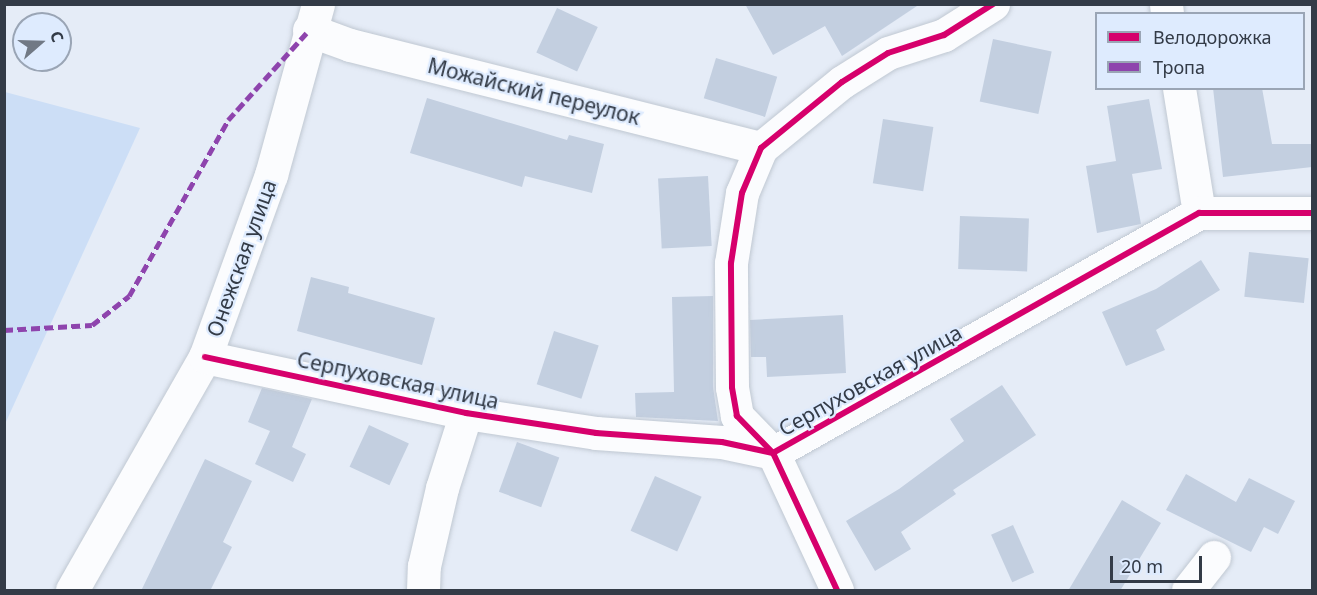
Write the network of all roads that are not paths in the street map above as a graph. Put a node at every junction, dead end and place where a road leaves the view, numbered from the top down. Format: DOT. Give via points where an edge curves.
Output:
graph roads {
  1 [pos="993,4"];
  2 [pos="314,17"];
  3 [pos="1179,90"];
  4 [pos="761,148"];
  5 [pos="1200,213"];
  6 [pos="1312,213"];
  7 [pos="205,357"];
  8 [pos="466,413"];
  9 [pos="773,453"];
  10 [pos="1214,557"];
  11 [pos="72,591"];
  12 [pos="423,591"];
  13 [pos="837,591"];
  14 [pos="1188,591"];
  1 -- 4 [label="street" via="944,35 888,53 842,82"];
  2 -- 4 [label="street, Можайский переулок" via="350,45"];
  2 -- 7 [label="street, Онежская улица" via="271,175"];
  3 -- 5 [label="street"];
  4 -- 9 [label="street" via="742,193 731,263 732,387 737,417"];
  5 -- 6 [label="street, Серпуховская улица"];
  5 -- 9 [label="street, Серпуховская улица"];
  7 -- 8 [label="street, Серпуховская улица"];
  7 -- 11 [label="street, Онежская улица"];
  8 -- 9 [label="street, Серпуховская улица" via="596,434 722,442"];
  8 -- 12 [label="street" via="442,488 424,566"];
  9 -- 13 [label="street"];
  10 -- 14 [label="street"];
}
